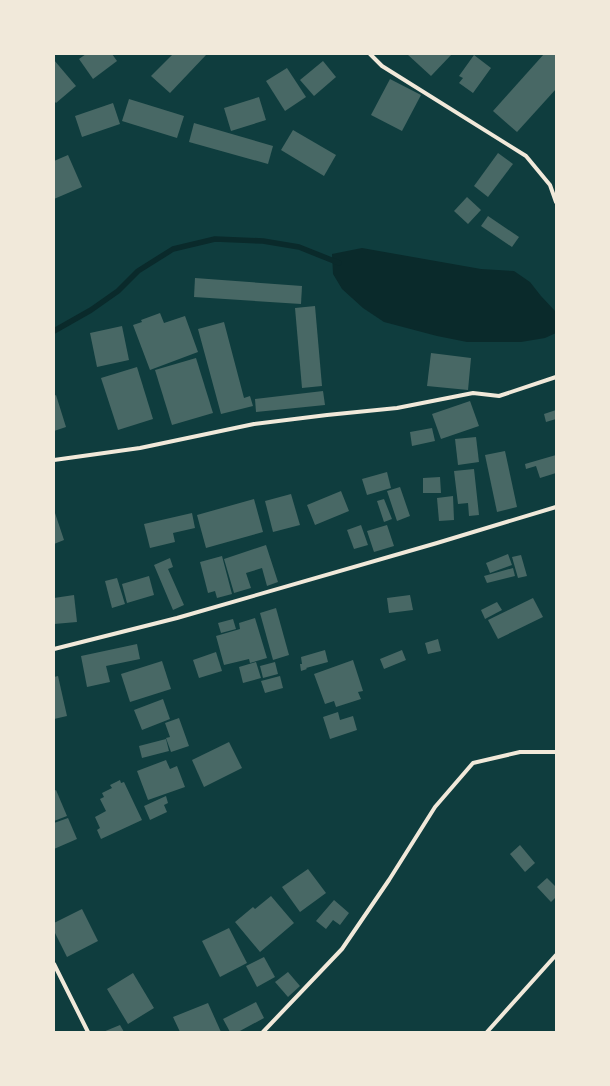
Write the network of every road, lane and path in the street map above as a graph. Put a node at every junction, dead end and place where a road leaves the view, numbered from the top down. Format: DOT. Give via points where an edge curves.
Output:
graph roads {
  1 [pos="370,54"];
  2 [pos="556,202"];
  3 [pos="556,378"];
  4 [pos="54,460"];
  5 [pos="556,507"];
  6 [pos="54,649"];
  7 [pos="556,752"];
  8 [pos="556,954"];
  9 [pos="54,964"];
  10 [pos="88,1032"];
  11 [pos="263,1032"];
  12 [pos="487,1032"];
  1 -- 2 [label="street" via="382,66 526,156 550,185"];
  3 -- 4 [label="street" via="499,396 474,393 397,408 254,424 140,448"];
  5 -- 6 [label="street" via="177,618"];
  7 -- 11 [label="street" via="520,752 473,763 435,807 342,949"];
  8 -- 12 [label="street"];
  9 -- 10 [label="street"];
}
